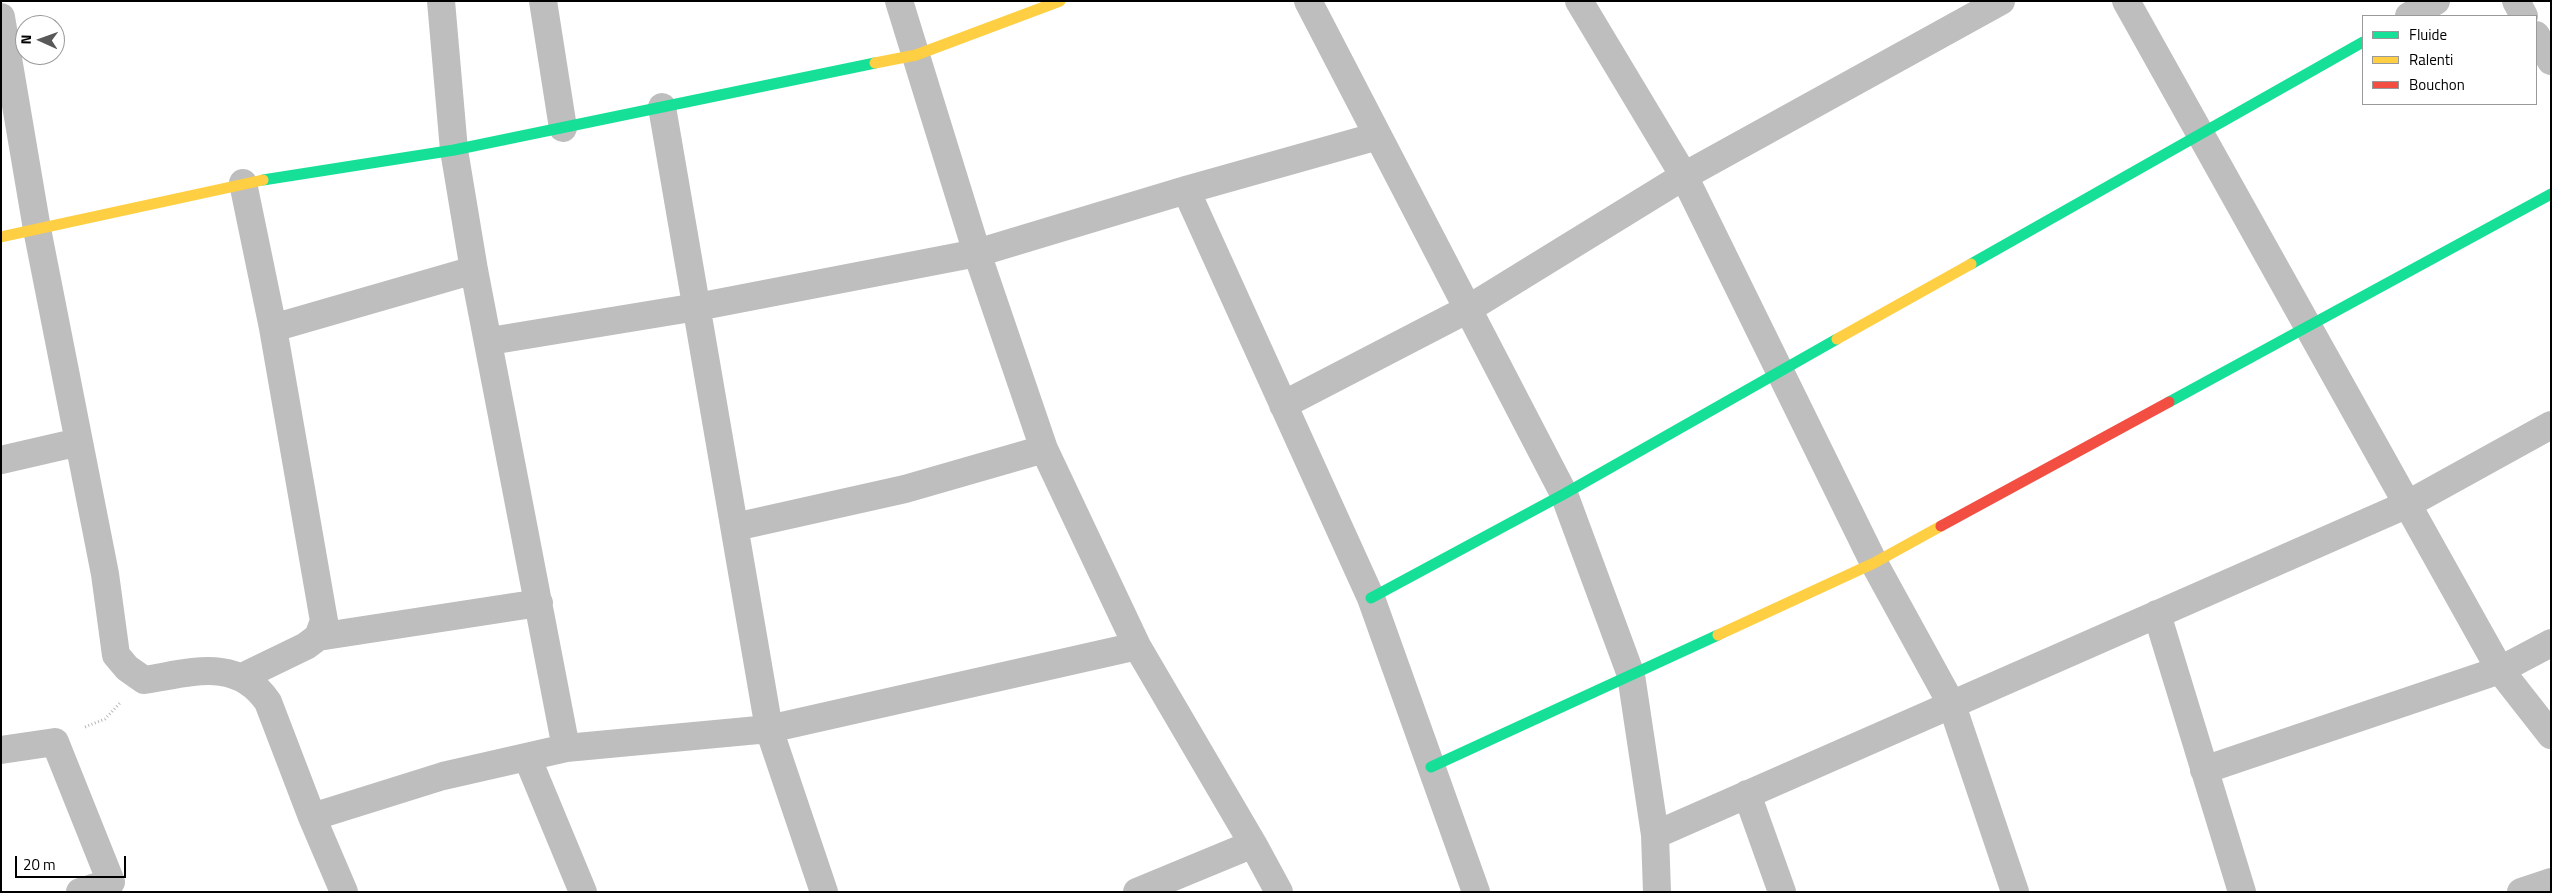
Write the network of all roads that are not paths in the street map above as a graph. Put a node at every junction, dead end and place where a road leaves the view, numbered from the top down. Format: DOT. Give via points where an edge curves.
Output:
graph roads {
  1 [pos="441,1"];
  2 [pos="543,1"];
  3 [pos="899,1"];
  4 [pos="1060,1"];
  5 [pos="1308,1"];
  6 [pos="1579,1"];
  7 [pos="2001,1"];
  8 [pos="2126,1"];
  9 [pos="2436,1"];
  10 [pos="2516,1"];
  11 [pos="2412,15"];
  12 [pos="2523,15"];
  13 [pos="1,17"];
  14 [pos="2537,38"];
  15 [pos="2362,43"];
  16 [pos="916,55"];
  17 [pos="2551,61"];
  18 [pos="662,107"];
  19 [pos="563,128"];
  20 [pos="2200,133"];
  21 [pos="1378,136"];
  22 [pos="454,150"];
  23 [pos="1684,176"];
  24 [pos="243,183"];
  25 [pos="1186,190"];
  26 [pos="2551,194"];
  27 [pos="37,229"];
  28 [pos="1,237"];
  29 [pos="977,253"];
  30 [pos="474,270"];
  31 [pos="697,307"];
  32 [pos="1468,309"];
  33 [pos="2308,326"];
  34 [pos="273,328"];
  35 [pos="490,342"];
  36 [pos="1779,371"];
  37 [pos="1283,405"];
  38 [pos="2551,425"];
  39 [pos="79,442"];
  40 [pos="1044,449"];
  41 [pos="1,460"];
  42 [pos="1564,494"];
  43 [pos="2408,504"];
  44 [pos="735,527"];
  45 [pos="1874,563"];
  46 [pos="1371,598"];
  47 [pos="539,603"];
  48 [pos="2157,614"];
  49 [pos="318,637"];
  50 [pos="2551,643"];
  51 [pos="1137,646"];
  52 [pos="2500,670"];
  53 [pos="1631,675"];
  54 [pos="242,677"];
  55 [pos="1952,704"];
  56 [pos="769,729"];
  57 [pos="2551,735"];
  58 [pos="566,748"];
  59 [pos="1,750"];
  60 [pos="527,757"];
  61 [pos="1431,768"];
  62 [pos="2204,770"];
  63 [pos="1748,794"];
  64 [pos="312,817"];
  65 [pos="1655,835"];
  66 [pos="1253,844"];
  67 [pos="2551,882"];
  68 [pos="113,887"];
  69 [pos="80,892"];
  70 [pos="344,892"];
  71 [pos="583,892"];
  72 [pos="824,892"];
  73 [pos="1137,892"];
  74 [pos="1279,892"];
  75 [pos="1476,892"];
  76 [pos="1657,892"];
  77 [pos="1782,892"];
  78 [pos="2015,892"];
  79 [pos="2242,892"];
  80 [pos="2521,892"];
  1 -- 22 [label="street"];
  2 -- 19 [label="street"];
  3 -- 16 [label="street"];
  4 -- 16 [label="street"];
  5 -- 21 [label="street"];
  6 -- 23 [label="street"];
  7 -- 23 [label="street"];
  8 -- 20 [label="street"];
  9 -- 11 [label="street"];
  10 -- 12 [label="street"];
  13 -- 27 [label="street"];
  14 -- 17 [label="street"];
  15 -- 20 [label="street"];
  16 -- 18 [label="street"];
  16 -- 29 [label="street"];
  18 -- 19 [label="street"];
  18 -- 31 [label="street"];
  19 -- 22 [label="street"];
  20 -- 33 [label="street"];
  20 -- 36 [label="street"];
  21 -- 25 [label="street"];
  21 -- 32 [label="street"];
  22 -- 24 [label="street"];
  22 -- 30 [label="street"];
  23 -- 32 [label="street"];
  23 -- 36 [label="street"];
  24 -- 27 [label="street"];
  24 -- 34 [label="street"];
  25 -- 29 [label="street"];
  25 -- 37 [label="street"];
  26 -- 33 [label="street"];
  27 -- 28 [label="street"];
  27 -- 39 [label="street"];
  29 -- 31 [label="street"];
  29 -- 40 [label="street"];
  30 -- 34 [label="street"];
  30 -- 35 [label="street"];
  31 -- 35 [label="street"];
  31 -- 44 [label="street"];
  32 -- 37 [label="street"];
  32 -- 42 [label="street"];
  33 -- 43 [label="street"];
  33 -- 45 [label="street"];
  34 -- 49 [label="street" via="324,621"];
  35 -- 47 [label="street"];
  36 -- 42 [label="street"];
  36 -- 45 [label="street"];
  37 -- 46 [label="street"];
  38 -- 43 [label="street"];
  39 -- 41 [label="street"];
  39 -- 54 [label="street" via="105,574 116,655 144,680 209,670"];
  40 -- 44 [label="street" via="905,489"];
  40 -- 51 [label="street"];
  42 -- 46 [label="street"];
  42 -- 53 [label="street"];
  43 -- 48 [label="street"];
  43 -- 52 [label="street"];
  44 -- 56 [label="street"];
  45 -- 53 [label="street"];
  45 -- 55 [label="street"];
  46 -- 61 [label="street"];
  47 -- 49 [label="street"];
  47 -- 58 [label="street"];
  48 -- 55 [label="street"];
  48 -- 62 [label="street"];
  49 -- 54 [label="street"];
  50 -- 52 [label="street"];
  51 -- 56 [label="street"];
  51 -- 66 [label="street"];
  52 -- 57 [label="street"];
  52 -- 62 [label="street"];
  53 -- 61 [label="street"];
  53 -- 65 [label="street"];
  54 -- 64 [label="street" via="260,689 268,702"];
  55 -- 63 [label="street"];
  55 -- 78 [label="street"];
  56 -- 58 [label="street"];
  56 -- 72 [label="street"];
  58 -- 60 [label="street"];
  59 -- 68 [label="street" via="55,742"];
  60 -- 64 [label="street" via="442,776"];
  60 -- 71 [label="street"];
  61 -- 75 [label="street"];
  62 -- 79 [label="street"];
  63 -- 65 [label="street"];
  63 -- 77 [label="street"];
  64 -- 70 [label="street"];
  65 -- 76 [label="street"];
  66 -- 73 [label="street"];
  66 -- 74 [label="street"];
  67 -- 80 [label="street"];
  68 -- 69 [label="street"];
}
